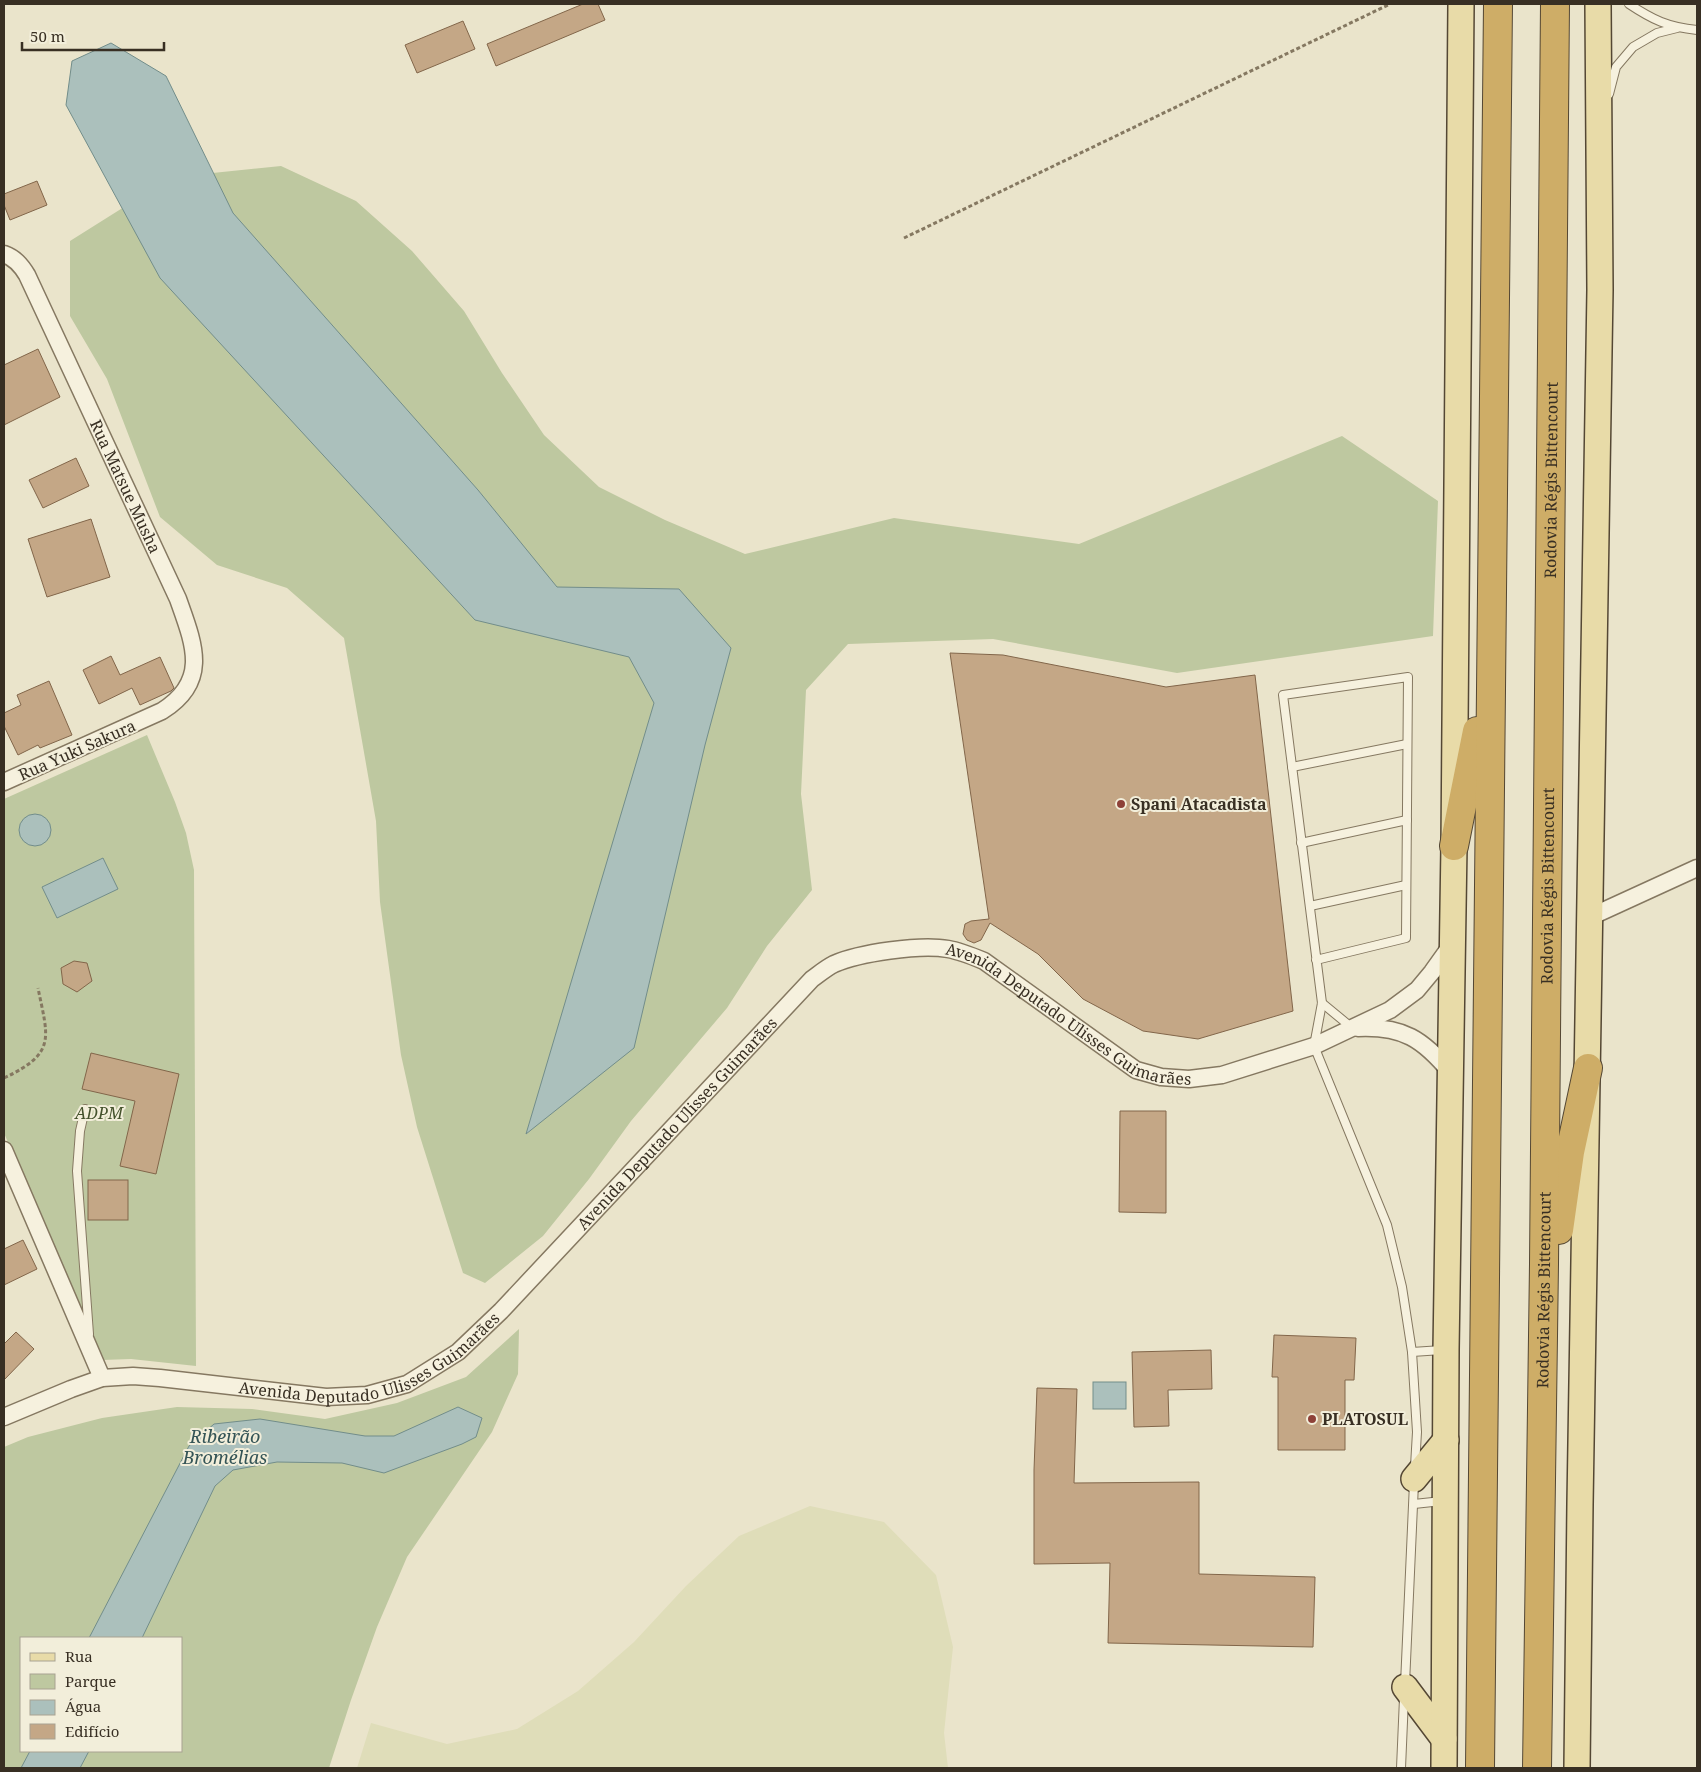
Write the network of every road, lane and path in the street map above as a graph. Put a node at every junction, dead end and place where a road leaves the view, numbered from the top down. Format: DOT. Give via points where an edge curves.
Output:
graph roads {
  1 [pos="1390,4"];
  2 [pos="1461,4"];
  3 [pos="1498,4"];
  4 [pos="1555,4"];
  5 [pos="1598,4"];
  6 [pos="1629,4"];
  7 [pos="1677,28"];
  8 [pos="1697,30"];
  9 [pos="1599,161"];
  10 [pos="904,238"];
  11 [pos="4,254"];
  12 [pos="1492,620"];
  13 [pos="149,718"];
  14 [pos="1407,744"];
  15 [pos="1292,767"];
  16 [pos="4,782"];
  17 [pos="1407,820"];
  18 [pos="1302,843"];
  19 [pos="1454,846"];
  20 [pos="1697,868"];
  21 [pos="1406,885"];
  22 [pos="1310,906"];
  23 [pos="1590,917"];
  24 [pos="1453,942"];
  25 [pos="1316,960"];
  26 [pos="38,988"];
  27 [pos="1322,1003"];
  28 [pos="1353,1029"];
  29 [pos="1314,1046"];
  30 [pos="1588,1068"];
  31 [pos="1451,1073"];
  32 [pos="4,1078"];
  33 [pos="85,1110"];
  34 [pos="4,1150"];
  35 [pos="90,1349"];
  36 [pos="1446,1350"];
  37 [pos="1412,1352"];
  38 [pos="102,1378"];
  39 [pos="1543,1380"];
  40 [pos="4,1417"];
  41 [pos="1446,1440"];
  42 [pos="1414,1479"];
  43 [pos="1446,1500"];
  44 [pos="1414,1504"];
  45 [pos="1405,1687"];
  46 [pos="1444,1738"];
  47 [pos="1401,1768"];
  48 [pos="1444,1768"];
  49 [pos="1480,1768"];
  50 [pos="1537,1768"];
  51 [pos="1577,1768"];
  1 -- 10 [label="path"];
  2 -- 19 [label="main road"];
  3 -- 12 [label="highway"];
  4 -- 39 [label="highway, Rodovia Régis Bittencourt"];
  5 -- 9 [label="main road"];
  6 -- 7 [label="lane"];
  7 -- 8 [label="lane"];
  7 -- 9 [label="lane" via="1644,39 1616,67"];
  9 -- 23 [label="main road" via="1600,290"];
  11 -- 13 [label="street, Rua Matsue Musha" via="20,264 27,275 184,615 195,668 192,680 171,706"];
  12 -- 19 [label="highway" via="1474,754"];
  12 -- 49 [label="highway"];
  13 -- 16 [label="street, Rua Yuki Sakura"];
  14 -- 15 [label="lane"];
  14 -- 15 [label="lane" via="1408,677 1283,695"];
  14 -- 17 [label="lane"];
  15 -- 18 [label="lane"];
  17 -- 18 [label="lane"];
  17 -- 21 [label="lane"];
  18 -- 22 [label="lane"];
  19 -- 24 [label="main road"];
  20 -- 23 [label="street"];
  21 -- 22 [label="lane"];
  21 -- 25 [label="lane" via="1406,938"];
  22 -- 25 [label="lane"];
  23 -- 30 [label="main road"];
  24 -- 28 [label="street, Avenida Deputado Ulisses Guimarães" via="1417,990 1390,1010"];
  24 -- 31 [label="main road"];
  25 -- 27 [label="lane"];
  26 -- 32 [label="path" via="46,1038 42,1049 34,1061"];
  27 -- 28 [label="lane"];
  27 -- 29 [label="lane"];
  28 -- 29 [label="street, Avenida Deputado Ulisses Guimarães"];
  28 -- 31 [label="street, Avenida Deputado Ulisses Guimarães" via="1378,1027 1395,1030 1417,1040 1434,1053"];
  29 -- 37 [label="lane" via="1388,1225"];
  29 -- 38 [label="street, Avenida Deputado Ulisses Guimarães" via="1222,1075 1189,1079 1161,1077 1136,1070 984,961 967,954 947,948 923,948 854,958 834,964 812,979 501,1311 458,1352 407,1384 367,1395 326,1397 160,1378"];
  30 -- 39 [label="highway" via="1570,1152 1558,1235"];
  30 -- 51 [label="main road"];
  31 -- 36 [label="main road"];
  33 -- 35 [label="lane" via="77,1171"];
  34 -- 35 [label="street"];
  35 -- 38 [label="street"];
  36 -- 37 [label="lane"];
  36 -- 41 [label="main road"];
  37 -- 42 [label="lane" via="1417,1432"];
  38 -- 40 [label="street, Avenida Deputado Ulisses Guimarães"];
  39 -- 50 [label="highway, Rodovia Régis Bittencourt"];
  41 -- 42 [label="main road"];
  41 -- 43 [label="main road"];
  42 -- 44 [label="lane"];
  43 -- 44 [label="lane"];
  43 -- 46 [label="main road"];
  44 -- 45 [label="lane"];
  45 -- 46 [label="main road"];
  45 -- 47 [label="lane"];
  46 -- 48 [label="main road"];
}
